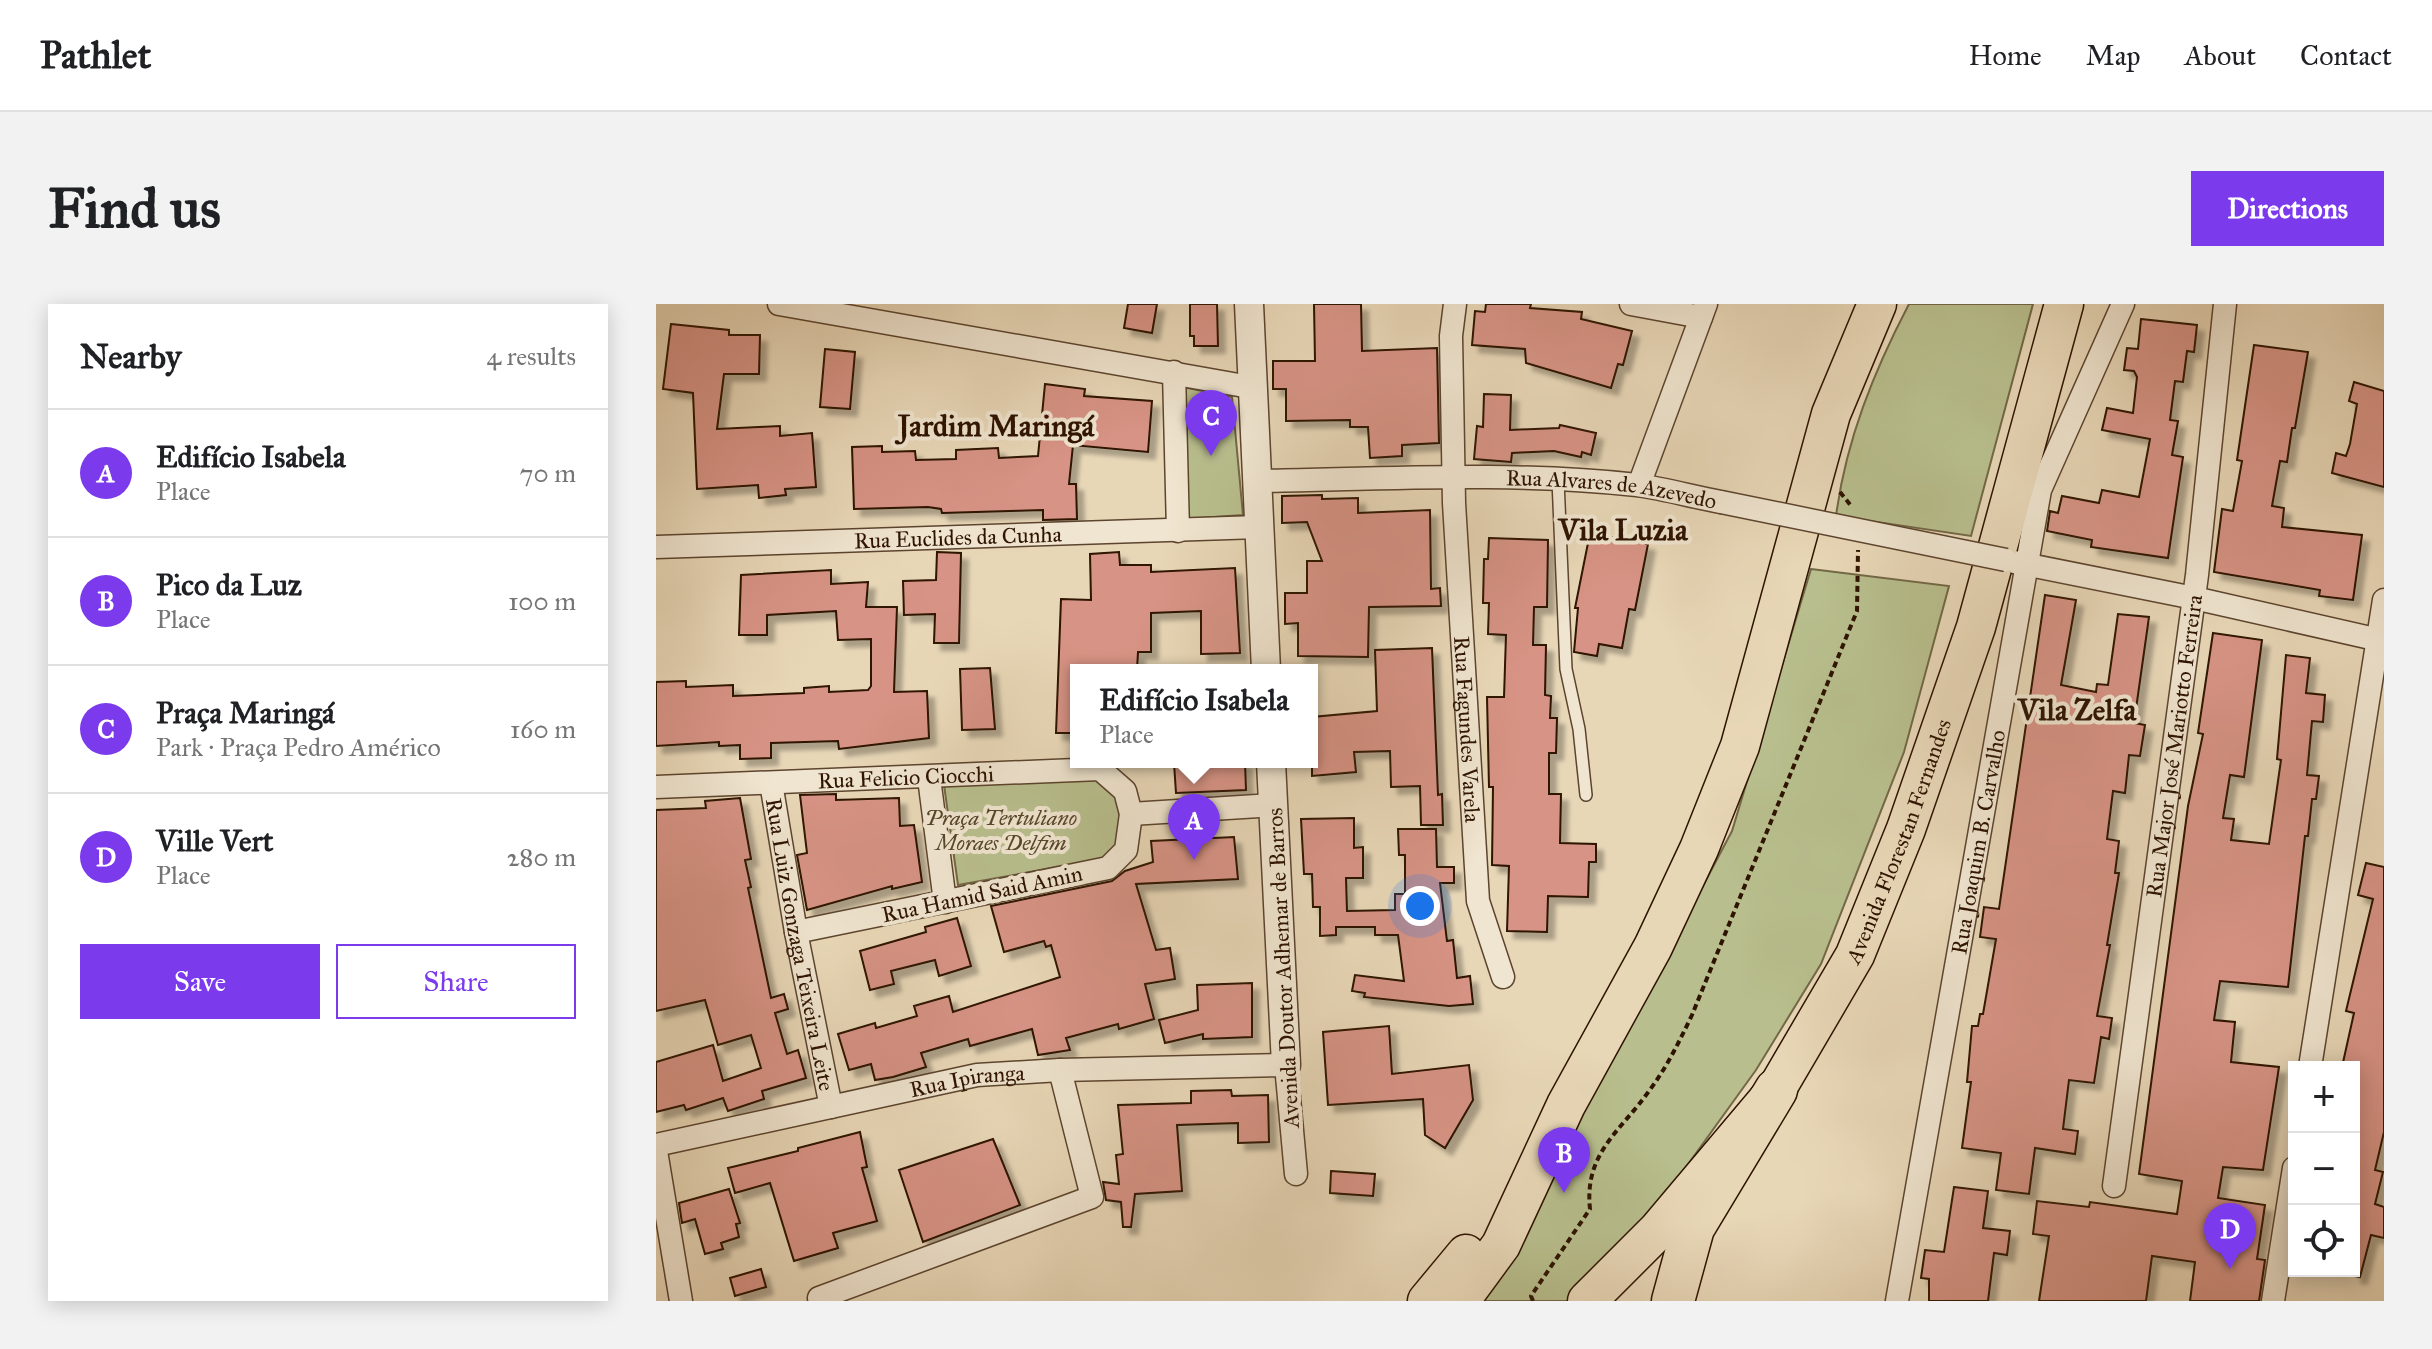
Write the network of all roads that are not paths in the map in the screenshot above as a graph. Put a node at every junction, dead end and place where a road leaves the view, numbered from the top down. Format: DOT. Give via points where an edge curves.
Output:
graph roads {
  1 [pos="779,304"];
  2 [pos="1249,304"];
  3 [pos="1455,304"];
  4 [pos="1631,304"];
  5 [pos="1877,304"];
  6 [pos="2064,304"];
  7 [pos="2123,304"];
  8 [pos="2225,304"];
  9 [pos="1703,310"];
  10 [pos="1174,372"];
  11 [pos="1250,387"];
  12 [pos="1455,478"];
  13 [pos="1558,480"];
  14 [pos="1256,481"];
  15 [pos="1639,485"];
  16 [pos="1259,527"];
  17 [pos="1178,531"];
  18 [pos="656,547"];
  19 [pos="2016,563"];
  20 [pos="2194,598"];
  21 [pos="2384,600"];
  22 [pos="2381,641"];
  23 [pos="1266,664"];
  24 [pos="1271,768"];
  25 [pos="929,778"];
  26 [pos="771,783"];
  27 [pos="656,787"];
  28 [pos="1586,795"];
  29 [pos="1274,805"];
  30 [pos="1131,814"];
  31 [pos="945,902"];
  32 [pos="796,932"];
  33 [pos="1503,977"];
  34 [pos="2311,1061"];
  35 [pos="1286,1065"];
  36 [pos="1060,1070"];
  37 [pos="1776,1090"];
  38 [pos="1566,1105"];
  39 [pos="831,1107"];
  40 [pos="656,1148"];
  41 [pos="1296,1174"];
  42 [pos="2114,1186"];
  43 [pos="2288,1205"];
  44 [pos="819,1298"];
  45 [pos="681,1301"];
  46 [pos="1427,1301"];
  47 [pos="1460,1301"];
  48 [pos="1587,1301"];
  49 [pos="1673,1301"];
  50 [pos="1897,1301"];
  51 [pos="2273,1301"];
  1 -- 10 [label="street"];
  2 -- 11 [label="street"];
  3 -- 12 [label="street, Rua Fagundes Varela"];
  4 -- 9 [label="street"];
  5 -- 38 [label="highway" via="1831,414 1740,746 1653,947"];
  6 -- 37 [label="highway, Avenida Florestan Fernandes" via="1976,627 1906,829 1855,955"];
  7 -- 19 [label="street, Rua Joaquim B. Carvalho" via="2040,490"];
  8 -- 20 [label="street, Rua Major José Mariotto Ferreira"];
  9 -- 15 [label="street"];
  10 -- 11 [label="street"];
  10 -- 17 [label="street"];
  11 -- 14 [label="street"];
  12 -- 13 [label="street, Rua Alvares de Azevedo"];
  12 -- 14 [label="street, Rua Alvares de Azevedo"];
  12 -- 33 [label="street, Rua Fagundes Varela" via="1478,901"];
  13 -- 15 [label="street, Rua Alvares de Azevedo"];
  13 -- 28 [label="lane" via="1566,669"];
  14 -- 16 [label="street"];
  15 -- 19 [label="street, Rua Alvares de Azevedo, bridge"];
  16 -- 17 [label="street, Rua Euclides da Cunha"];
  16 -- 23 [label="street"];
  17 -- 18 [label="street, Rua Euclides da Cunha"];
  19 -- 20 [label="street, Rua Alvares de Azevedo"];
  19 -- 50 [label="street, Rua Joaquim B. Carvalho"];
  20 -- 22 [label="street, Rua Alvares de Azevedo"];
  20 -- 42 [label="street, Rua Major José Mariotto Ferreira"];
  21 -- 22 [label="street"];
  22 -- 34 [label="street"];
  24 -- 29 [label="street, Avenida Doutor Adhemar de Barros"];
  25 -- 26 [label="street, Rua Felicio Ciocchi"];
  25 -- 30 [label="street, Rua Felicio Ciocchi" via="1100,769 1125,791"];
  25 -- 31 [label="street"];
  26 -- 27 [label="street, Rua Felicio Ciocchi"];
  26 -- 32 [label="street, Rua Luiz Gonzaga Teixeira Leite"];
  29 -- 30 [label="street"];
  29 -- 35 [label="street, Avenida Doutor Adhemar de Barros"];
  30 -- 31 [label="street, Rua Hamid Said Amin" via="1126,850 1108,868"];
  31 -- 32 [label="street, Rua Hamid Said Amin"];
  32 -- 39 [label="street, Rua Luiz Gonzaga Teixeira Leite"];
  35 -- 36 [label="street, Rua Ipiranga"];
  35 -- 41 [label="street, Avenida Doutor Adhemar de Barros"];
  36 -- 39 [label="street, Rua Ipiranga" via="977,1075"];
  36 -- 44 [label="street" via="1092,1197"];
  37 -- 48 [label="highway, Avenida Florestan Fernandes" via="1658,1230"];
  37 -- 49 [label="highway" via="1693,1228"];
  38 -- 46 [label="highway" via="1476,1241"];
  38 -- 47 [label="highway" via="1501,1245"];
  39 -- 40 [label="street, Rua Ipiranga"];
  40 -- 45 [label="street"];
  43 -- 51 [label="street"];
}
